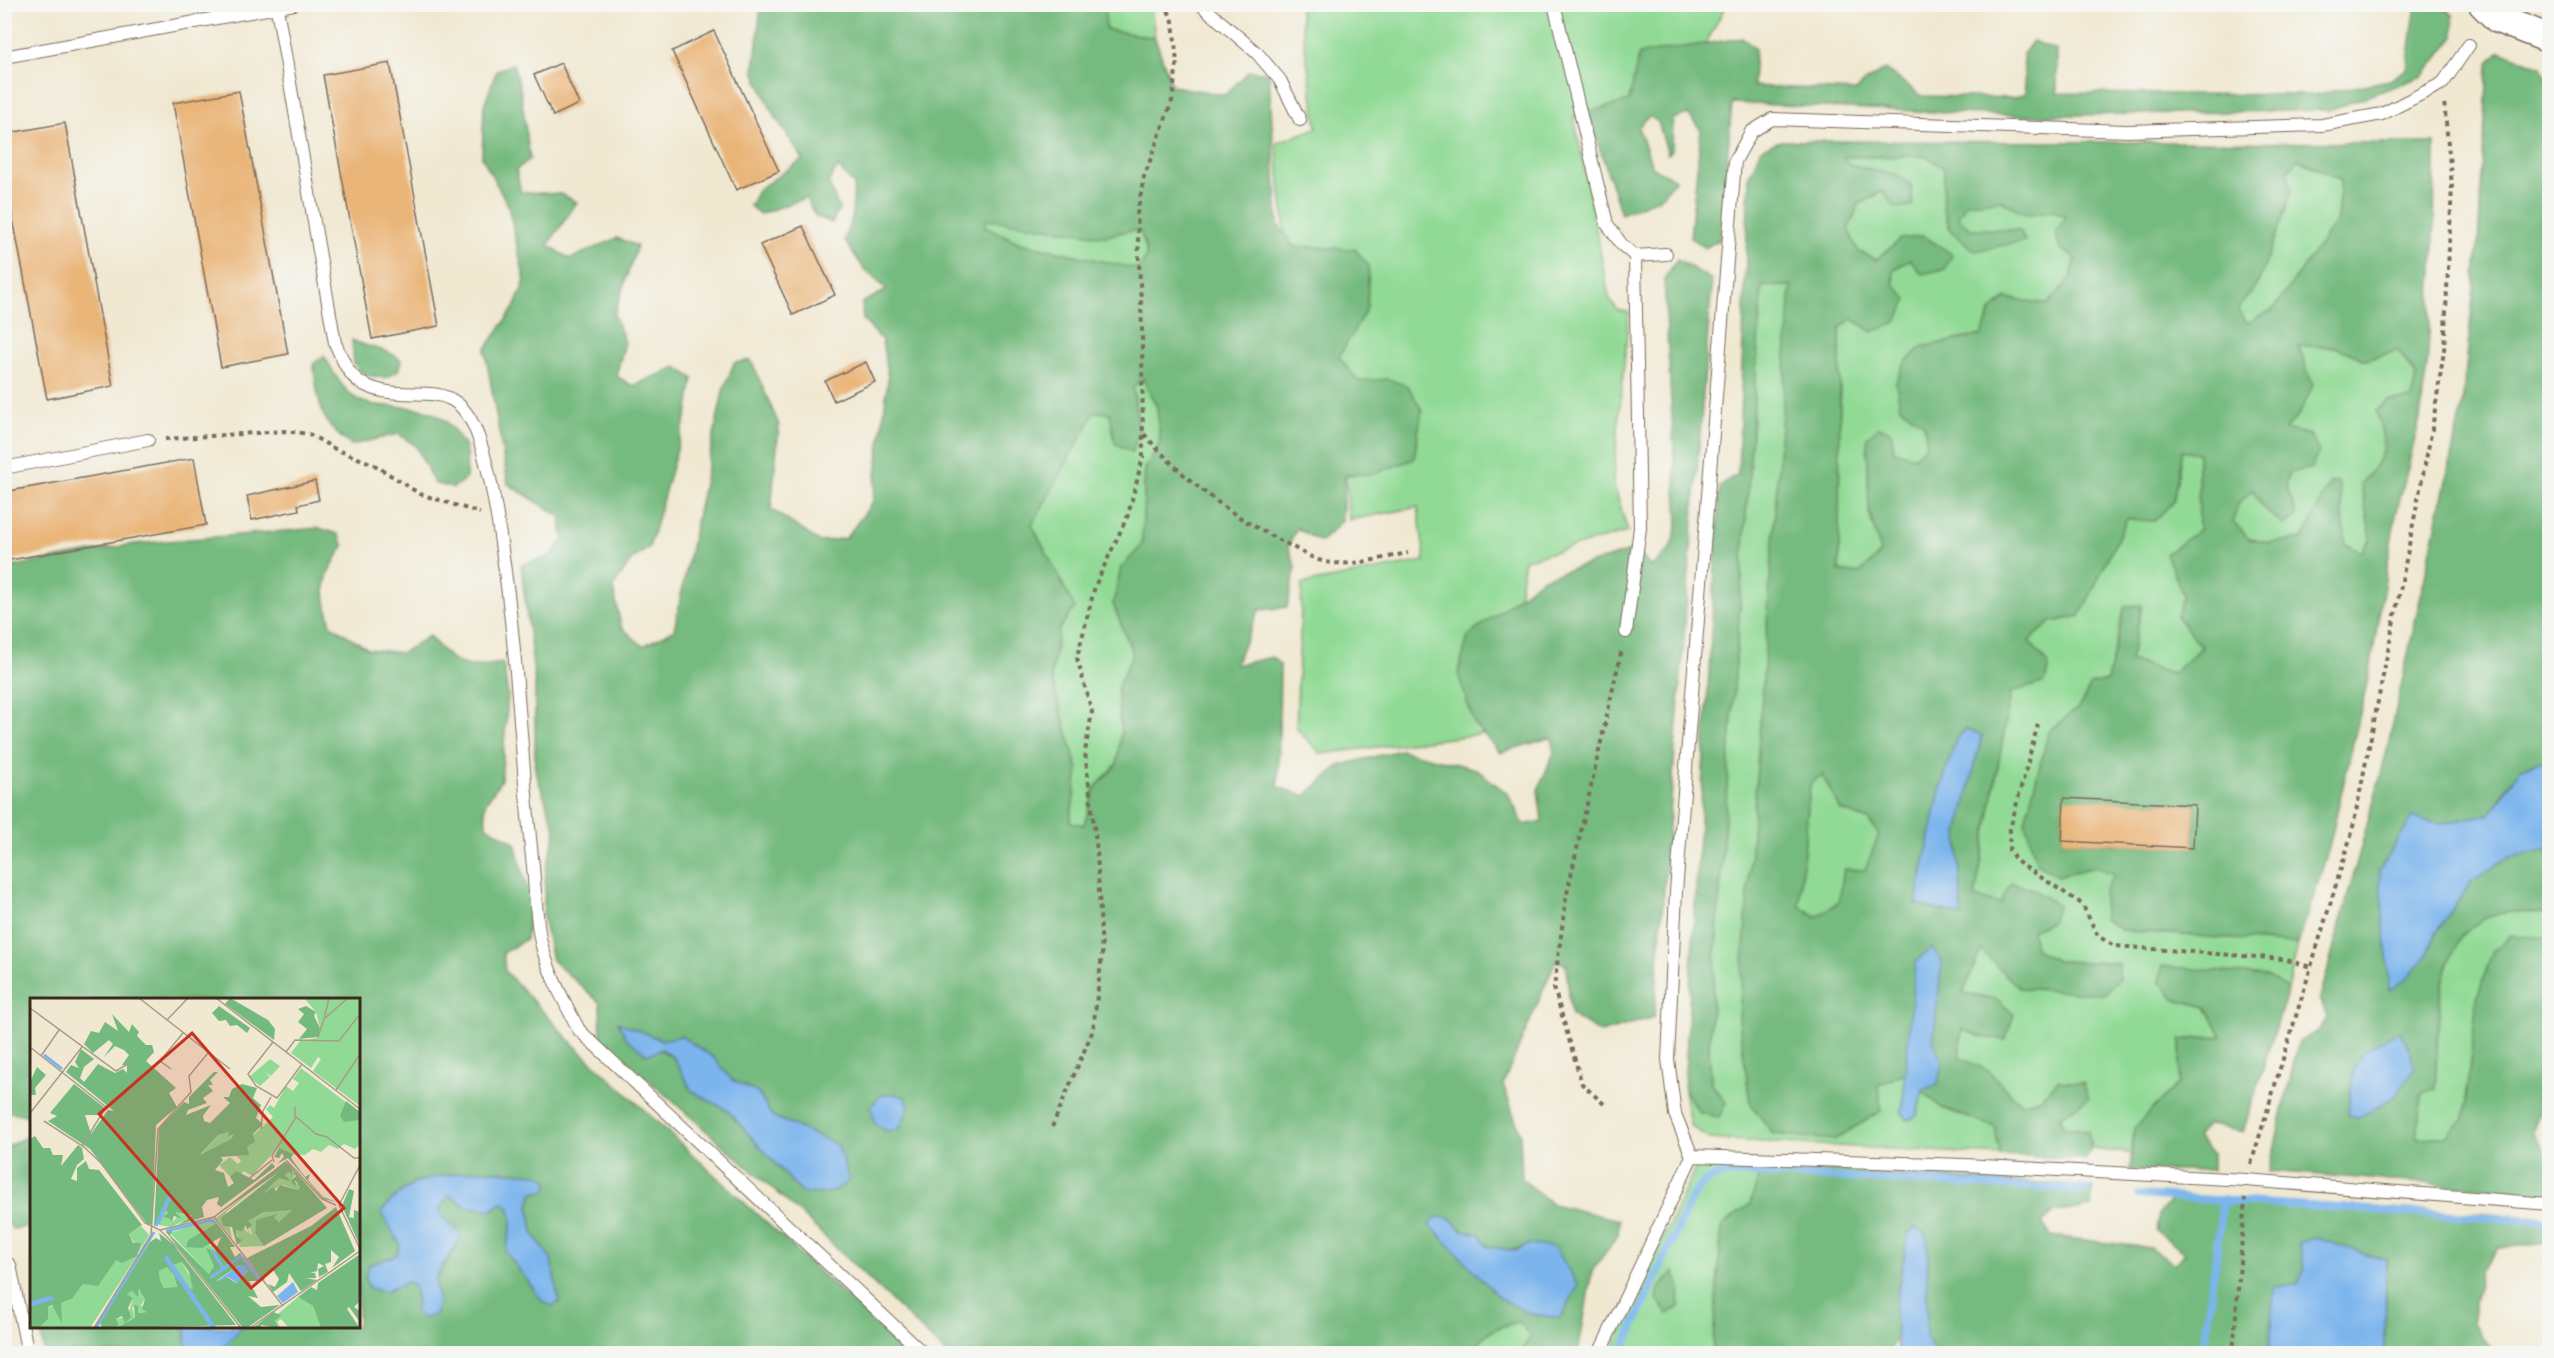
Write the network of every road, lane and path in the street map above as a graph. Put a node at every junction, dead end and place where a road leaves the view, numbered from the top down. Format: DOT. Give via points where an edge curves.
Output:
graph roads {
  1 [pos="294,4"];
  2 [pos="1165,4"];
  3 [pos="1200,4"];
  4 [pos="1554,4"];
  5 [pos="2483,4"];
  6 [pos="277,8"];
  7 [pos="2550,39"];
  8 [pos="2469,45"];
  9 [pos="4,57"];
  10 [pos="2443,83"];
  11 [pos="1300,120"];
  12 [pos="1666,254"];
  13 [pos="1635,256"];
  14 [pos="1144,434"];
  15 [pos="148,440"];
  16 [pos="4,468"];
  17 [pos="498,519"];
  18 [pos="1408,553"];
  19 [pos="1626,633"];
  20 [pos="2038,724"];
  21 [pos="2311,967"];
  22 [pos="1604,1104"];
  23 [pos="1052,1127"];
  24 [pos="1692,1156"];
  25 [pos="2246,1180"];
  26 [pos="2550,1204"];
  27 [pos="4,1261"];
  28 [pos="28,1353"];
  29 [pos="924,1353"];
  30 [pos="1599,1353"];
  31 [pos="2233,1353"];
  1 -- 6 [label="lane"];
  2 -- 14 [label="path" via="1173,21 1178,63 1172,101 1144,177 1137,214"];
  3 -- 11 [label="lane" via="1257,53 1280,80"];
  4 -- 13 [label="lane" via="1607,224"];
  5 -- 7 [label="street" via="2498,19"];
  6 -- 9 [label="lane"];
  6 -- 17 [label="lane" via="335,343 348,370 363,383 388,391 452,398 468,412 480,439"];
  8 -- 10 [label="lane"];
  10 -- 21 [label="path" via="2452,186 2444,351 2352,832"];
  10 -- 24 [label="lane" via="2382,114 2322,125 2127,131 1772,119 1752,132 1735,161 1676,891 1668,1059 1675,1114"];
  12 -- 13 [label="lane"];
  13 -- 19 [label="lane" via="1640,528"];
  14 -- 18 [label="path" via="1173,467 1218,504 1322,561 1360,562"];
  14 -- 23 [label="path" via="1143,457 1128,515 1095,586 1077,658 1092,712 1085,752 1097,851 1102,954 1093,1030"];
  15 -- 16 [label="lane"];
  15 -- 17 [label="path" via="285,431 309,434 373,464 420,494"];
  17 -- 29 [label="lane" via="513,619 523,777 540,939 555,984 579,1030"];
  19 -- 22 [label="path" via="1566,898 1554,988 1582,1084"];
  20 -- 21 [label="path" via="2010,829 2009,850 2016,861 2082,904 2098,936 2114,946 2283,959"];
  21 -- 25 [label="path"];
  24 -- 25 [label="lane"];
  24 -- 30 [label="lane"];
  25 -- 26 [label="lane"];
  25 -- 31 [label="path"];
  27 -- 28 [label="lane" via="10,1265"];
}
